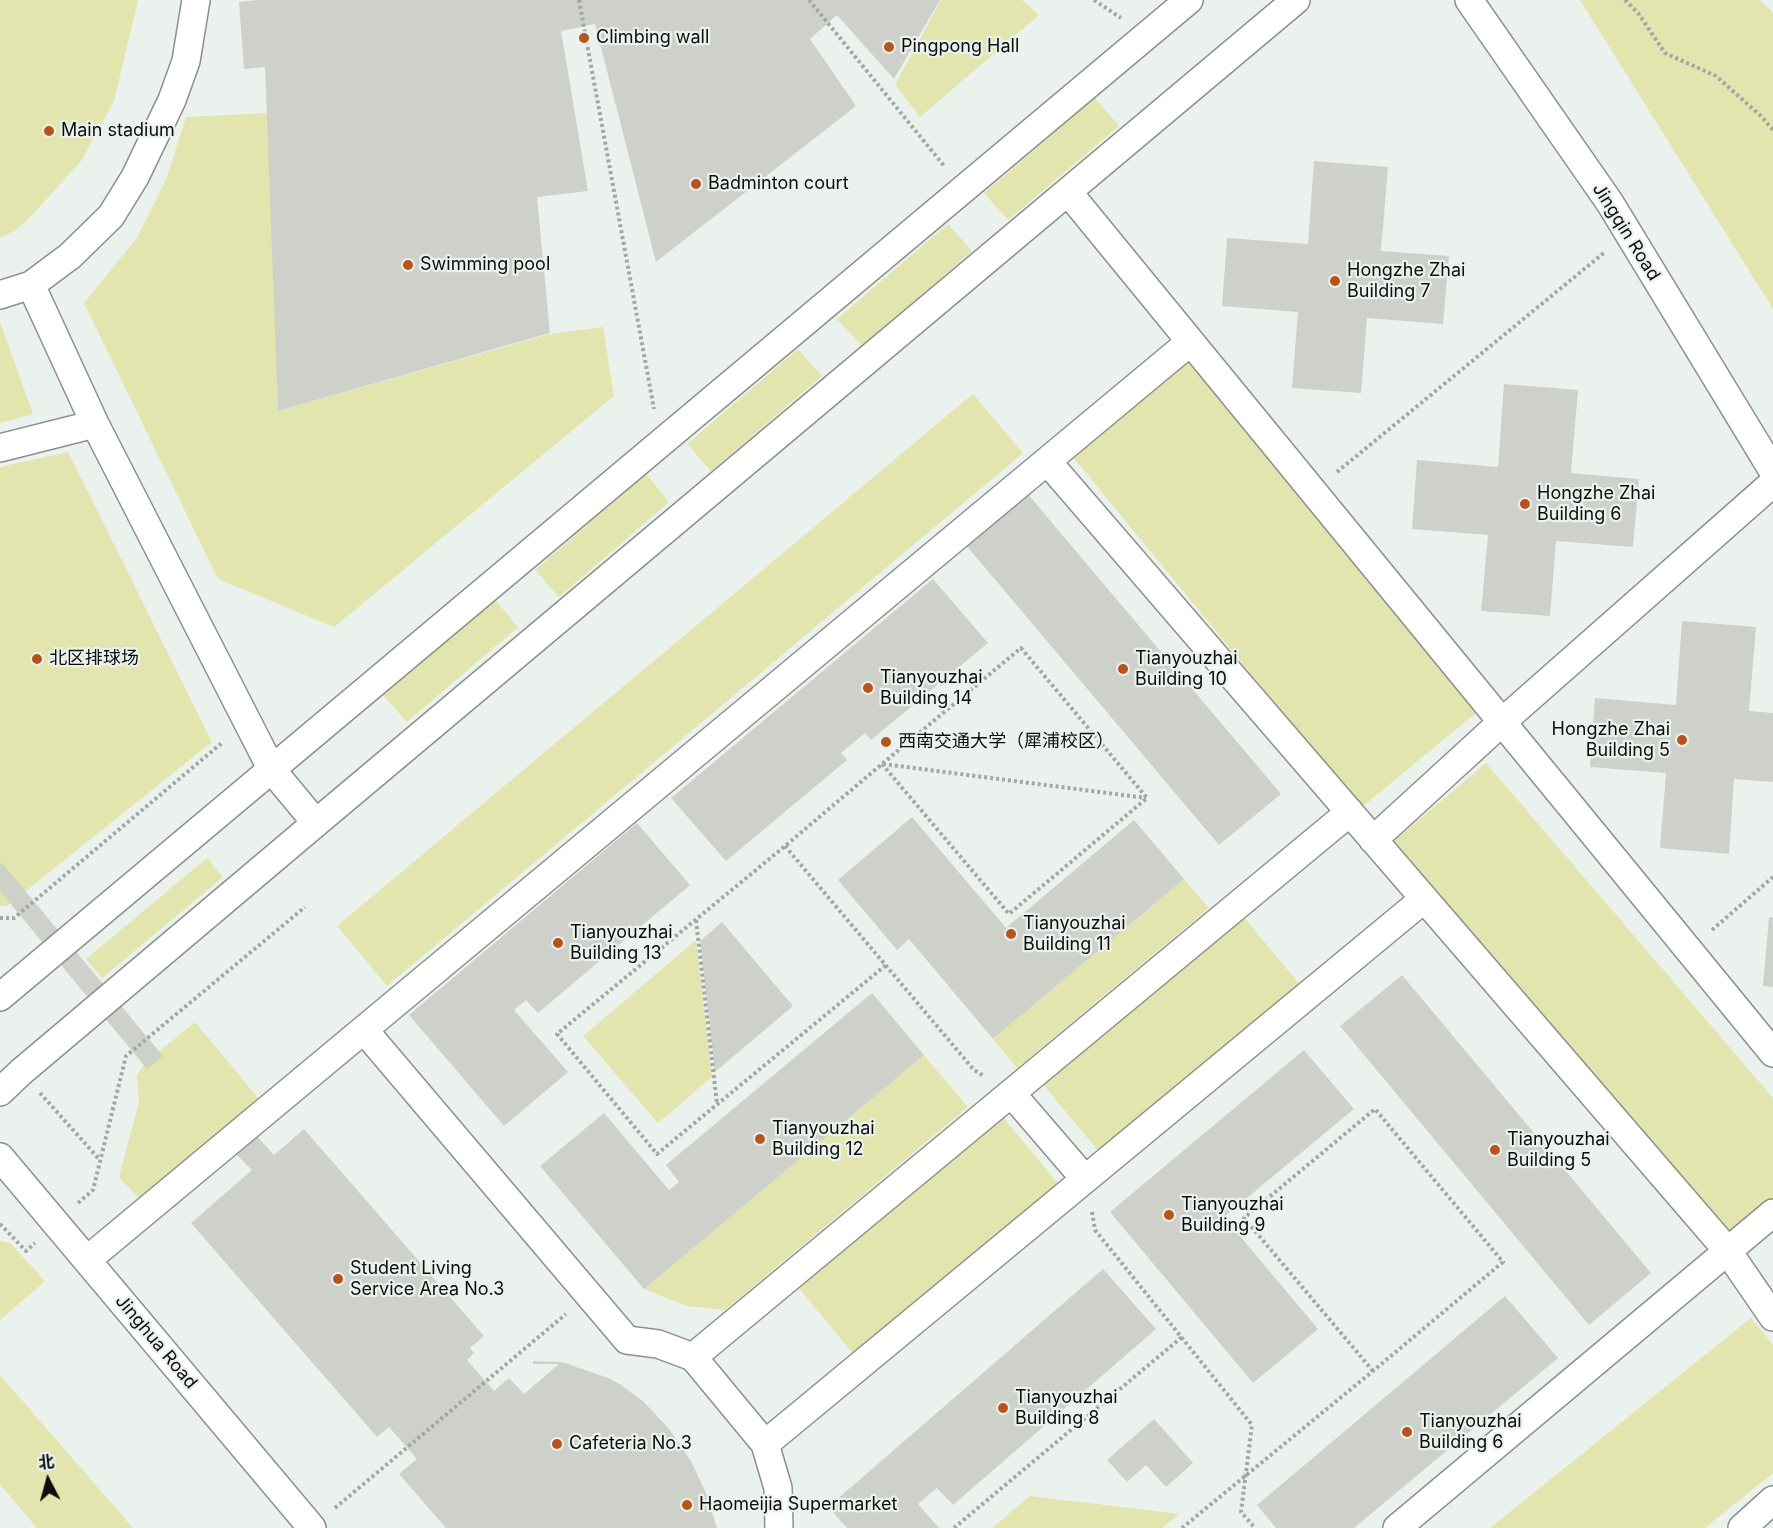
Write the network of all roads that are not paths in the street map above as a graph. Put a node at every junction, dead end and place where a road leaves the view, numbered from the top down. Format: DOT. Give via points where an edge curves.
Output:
graph roads {
  1 [pos="196,0"];
  2 [pos="1189,0"];
  3 [pos="1296,0"];
  4 [pos="1469,0"];
  5 [pos="1068,192"];
  6 [pos="31,285"];
  7 [pos="0,295"];
  8 [pos="1190,342"];
  9 [pos="95,424"];
  10 [pos="0,448"];
  11 [pos="1047,461"];
  12 [pos="1773,471"];
  13 [pos="1773,483"];
  14 [pos="1502,722"];
  15 [pos="272,770"];
  16 [pos="1350,812"];
  17 [pos="316,823"];
  18 [pos="1373,840"];
  19 [pos="1424,899"];
  20 [pos="0,997"];
  21 [pos="363,1030"];
  22 [pos="1773,1053"];
  23 [pos="0,1092"];
  24 [pos="1011,1093"];
  25 [pos="0,1157"];
  26 [pos="1085,1179"];
  27 [pos="1773,1213"];
  28 [pos="1727,1250"];
  29 [pos="87,1260"];
  30 [pos="1773,1317"];
  31 [pos="693,1357"];
  32 [pos="765,1444"];
  33 [pos="1773,1500"];
  34 [pos="312,1528"];
  35 [pos="779,1528"];
  36 [pos="1397,1528"];
  37 [pos="1742,1528"];
  1 -- 6 [label="street" via="186,61 135,177 111,216 70,256"];
  2 -- 15 [label="street"];
  3 -- 5 [label="street"];
  4 -- 12 [label="street, Jingqin Road" via="1610,203"];
  5 -- 8 [label="street"];
  5 -- 17 [label="street"];
  6 -- 7 [label="street"];
  6 -- 9 [label="street"];
  8 -- 11 [label="street"];
  8 -- 14 [label="street"];
  9 -- 10 [label="street"];
  9 -- 15 [label="street"];
  11 -- 16 [label="street"];
  11 -- 21 [label="street"];
  13 -- 14 [label="street"];
  14 -- 18 [label="street"];
  14 -- 22 [label="street"];
  15 -- 17 [label="street"];
  15 -- 20 [label="street"];
  16 -- 18 [label="street"];
  16 -- 24 [label="street"];
  17 -- 23 [label="street"];
  18 -- 19 [label="street"];
  19 -- 26 [label="street"];
  19 -- 28 [label="street"];
  21 -- 29 [label="street"];
  21 -- 31 [label="street" via="627,1340 658,1344"];
  24 -- 26 [label="street"];
  24 -- 31 [label="street"];
  25 -- 29 [label="street, Jinghua Road"];
  26 -- 32 [label="street"];
  27 -- 28 [label="street"];
  28 -- 30 [label="street"];
  28 -- 36 [label="street"];
  29 -- 34 [label="street, Jinghua Road"];
  31 -- 32 [label="street"];
  32 -- 35 [label="street" via="778,1488"];
  33 -- 37 [label="street"];
}
